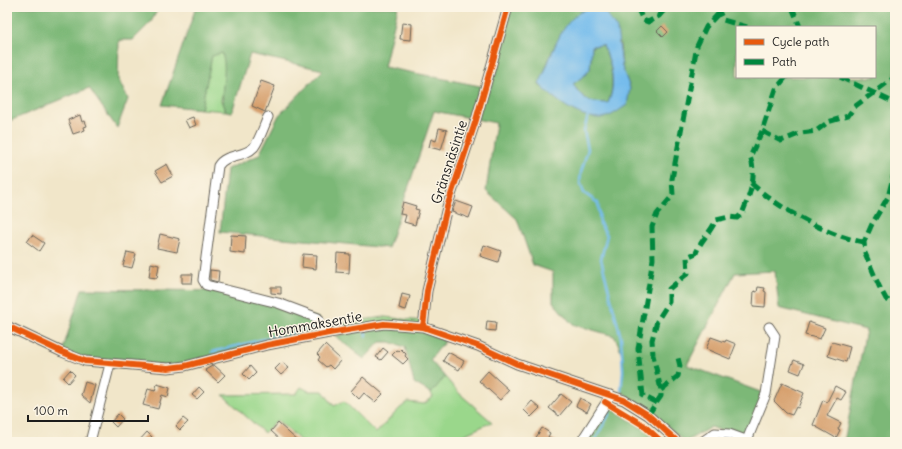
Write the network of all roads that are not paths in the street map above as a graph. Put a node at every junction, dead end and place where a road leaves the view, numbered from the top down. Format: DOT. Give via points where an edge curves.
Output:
graph roads {
  1 [pos="508,7"];
  2 [pos="268,117"];
  3 [pos="7,326"];
  4 [pos="423,327"];
  5 [pos="768,327"];
  6 [pos="325,334"];
  7 [pos="110,364"];
  8 [pos="611,394"];
  9 [pos="749,441"];
  10 [pos="90,442"];
  11 [pos="581,442"];
  12 [pos="678,442"];
  13 [pos="702,442"];
  1 -- 4 [label="street, Gränsnäsintie" via="476,120 447,207 427,291"];
  2 -- 6 [label="street" via="254,147 221,161 218,166 202,280 206,285 278,303 318,318"];
  3 -- 7 [label="street, Hommaksentie" via="85,361"];
  4 -- 6 [label="street, Hommaksentie" via="384,324"];
  4 -- 8 [label="street, Hommaksentie" via="478,346 517,364"];
  5 -- 9 [label="street" via="775,336 766,394"];
  6 -- 7 [label="street, Hommaksentie" via="168,368"];
  7 -- 10 [label="street"];
  8 -- 11 [label="street"];
  8 -- 12 [label="street, Hommaksentie" via="648,415"];
  9 -- 13 [label="street" via="729,434 715,433"];
}
